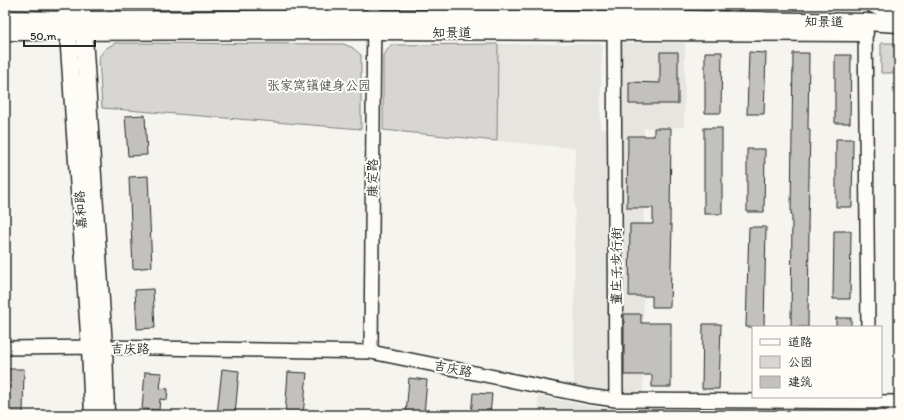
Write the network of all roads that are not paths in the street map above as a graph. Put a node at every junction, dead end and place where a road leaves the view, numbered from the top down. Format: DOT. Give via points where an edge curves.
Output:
graph roads {
  1 [pos="874,5"];
  2 [pos="899,16"];
  3 [pos="373,18"];
  4 [pos="5,19"];
  5 [pos="75,19"];
  6 [pos="899,24"];
  7 [pos="614,26"];
  8 [pos="866,28"];
  9 [pos="5,32"];
  10 [pos="899,34"];
  11 [pos="868,326"];
  12 [pos="97,347"];
  13 [pos="5,348"];
  14 [pos="371,352"];
  15 [pos="616,400"];
  16 [pos="868,400"];
  17 [pos="899,402"];
  18 [pos="93,415"];
  19 [pos="106,415"];
  1 -- 2 [label="main road"];
  3 -- 5 [label="main road, 知景道"];
  3 -- 7 [label="main road, 知景道"];
  3 -- 14 [label="street, 康定路"];
  4 -- 5 [label="main road, 知景道"];
  5 -- 9 [label="main road, 知景道"];
  5 -- 12 [label="main road, 嘉和路"];
  6 -- 8 [label="main road, 知景道"];
  7 -- 8 [label="main road, 知景道" via="690,19"];
  7 -- 15 [label="street, 董庄子步行街"];
  8 -- 10 [label="main road, 知景道"];
  8 -- 11 [label="street"];
  12 -- 13 [label="street, 吉庆路"];
  12 -- 14 [label="street, 吉庆路"];
  12 -- 18 [label="main road, 嘉和路"];
  12 -- 19 [label="main road, 嘉和路"];
  14 -- 15 [label="street, 吉庆路"];
  15 -- 16 [label="street, 吉庆路"];
  16 -- 17 [label="street, 吉庆路"];
}
